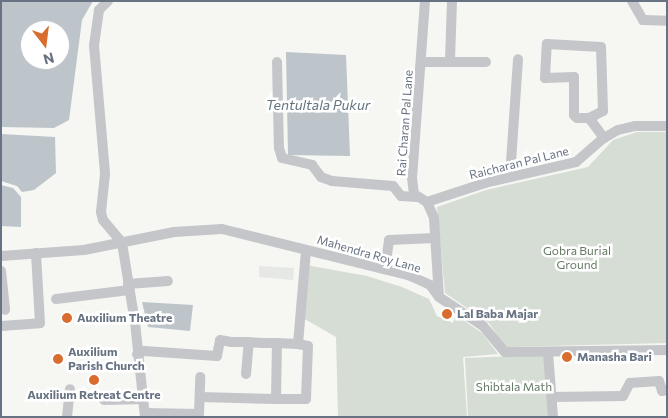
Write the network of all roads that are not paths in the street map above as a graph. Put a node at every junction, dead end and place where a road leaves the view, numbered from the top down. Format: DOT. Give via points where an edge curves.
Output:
graph roads {
  1 [pos="108,1"];
  2 [pos="425,1"];
  3 [pos="452,1"];
  4 [pos="632,1"];
  5 [pos="667,21"];
  6 [pos="518,59"];
  7 [pos="450,61"];
  8 [pos="277,62"];
  9 [pos="421,62"];
  10 [pos="486,62"];
  11 [pos="589,118"];
  12 [pos="667,126"];
  13 [pos="604,138"];
  14 [pos="510,177"];
  15 [pos="417,197"];
  16 [pos="427,202"];
  17 [pos="435,238"];
  18 [pos="122,243"];
  19 [pos="306,250"];
  20 [pos="36,253"];
  21 [pos="1,256"];
  22 [pos="385,269"];
  23 [pos="1,271"];
  24 [pos="168,281"];
  25 [pos="128,287"];
  26 [pos="439,297"];
  27 [pos="56,299"];
  28 [pos="5,310"];
  29 [pos="1,326"];
  30 [pos="249,342"];
  31 [pos="277,343"];
  32 [pos="298,344"];
  33 [pos="667,350"];
  34 [pos="548,353"];
  35 [pos="137,354"];
  36 [pos="246,374"];
  37 [pos="200,377"];
  38 [pos="70,389"];
  39 [pos="667,390"];
  40 [pos="200,396"];
  41 [pos="552,397"];
  42 [pos="144,399"];
  43 [pos="276,399"];
  44 [pos="104,400"];
  45 [pos="145,415"];
  46 [pos="66,417"];
  47 [pos="553,417"];
  1 -- 18 [label="street" via="96,19 94,45 105,174 101,212 107,227"];
  2 -- 9 [label="street, Rai Charan Pal Lane"];
  3 -- 7 [label="street"];
  4 -- 5 [label="street" via="643,20"];
  6 -- 14 [label="street"];
  7 -- 9 [label="street"];
  7 -- 10 [label="street"];
  8 -- 15 [label="street" via="282,158 312,165 321,177 332,181 393,186 401,196"];
  9 -- 15 [label="street, Rai Charan Pal Lane" via="412,178"];
  11 -- 11 [label="street" via="603,111 601,47 546,44 545,78 574,77 574,115"];
  11 -- 13 [label="street"];
  12 -- 13 [label="street, Raicharan Pal Lane" via="635,126"];
  13 -- 14 [label="street, Raicharan Pal Lane" via="576,162"];
  14 -- 16 [label="street, Raicharan Pal Lane"];
  15 -- 16 [label="street"];
  16 -- 17 [label="street" via="434,218"];
  17 -- 22 [label="street" via="389,240"];
  17 -- 26 [label="street"];
  18 -- 19 [label="street, Mahendra Roy Lane" via="203,228"];
  18 -- 20 [label="street, Mahendra Roy Lane" via="84,250"];
  18 -- 25 [label="street"];
  19 -- 22 [label="street, Mahendra Roy Lane"];
  19 -- 32 [label="street, Mahendra Roy Lane"];
  20 -- 21 [label="street, Mahendra Roy Lane"];
  20 -- 29 [label="street" via="40,323"];
  22 -- 26 [label="street, Mahendra Roy Lane" via="430,285"];
  23 -- 28 [label="street"];
  24 -- 25 [label="street"];
  25 -- 27 [label="street"];
  25 -- 35 [label="street"];
  26 -- 34 [label="street, Mahendra Roy Lane" via="483,326 500,349 519,354"];
  30 -- 31 [label="street"];
  30 -- 35 [label="street" via="220,340 217,356"];
  30 -- 36 [label="street"];
  31 -- 32 [label="street"];
  31 -- 43 [label="street"];
  32 -- 43 [label="street" via="308,346 306,399"];
  33 -- 34 [label="street, Mahendra Roy Lane" via="600,349"];
  34 -- 41 [label="street"];
  35 -- 42 [label="street"];
  37 -- 40 [label="street"];
  38 -- 46 [label="street"];
  39 -- 41 [label="street" via="662,390 659,381 630,383 623,396"];
  40 -- 43 [label="street"];
  40 -- 45 [label="street" via="199,414"];
  41 -- 47 [label="street"];
  42 -- 44 [label="street"];
  42 -- 45 [label="street"];
}
